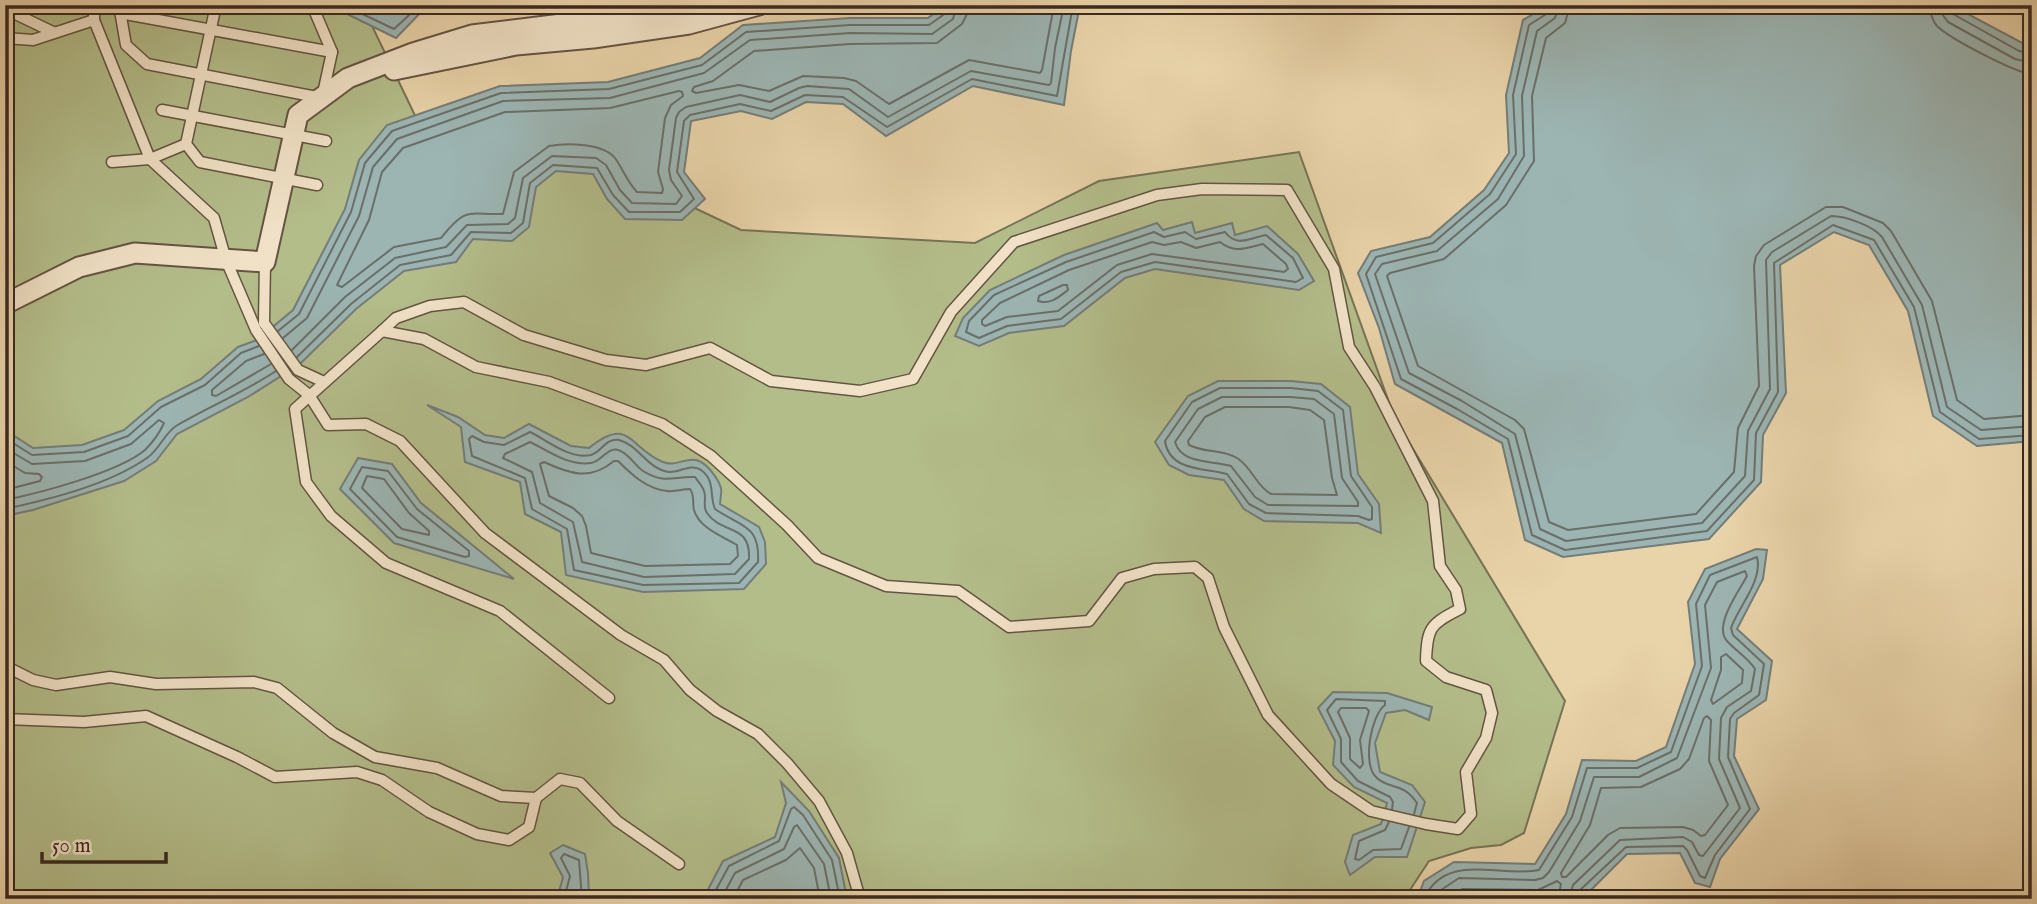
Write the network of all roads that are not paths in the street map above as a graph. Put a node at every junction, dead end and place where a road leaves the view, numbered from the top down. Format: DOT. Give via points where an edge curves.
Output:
graph roads {
  1 [pos="94,5"];
  2 [pos="216,5"];
  3 [pos="312,5"];
  4 [pos="695,5"];
  5 [pos="759,5"];
  6 [pos="5,9"];
  7 [pos="119,9"];
  8 [pos="94,20"];
  9 [pos="591,21"];
  10 [pos="212,28"];
  11 [pos="54,32"];
  12 [pos="5,38"];
  13 [pos="332,52"];
  14 [pos="202,73"];
  15 [pos="322,98"];
  16 [pos="162,110"];
  17 [pos="193,116"];
  18 [pos="293,135"];
  19 [pos="326,141"];
  20 [pos="186,144"];
  21 [pos="150,159"];
  22 [pos="112,162"];
  23 [pos="284,178"];
  24 [pos="317,184"];
  25 [pos="226,260"];
  26 [pos="265,262"];
  27 [pos="5,304"];
  28 [pos="260,326"];
  29 [pos="382,331"];
  30 [pos="324,382"];
  31 [pos="309,395"];
  32 [pos="5,666"];
  33 [pos="609,698"];
  34 [pos="5,719"];
  35 [pos="536,798"];
  36 [pos="679,864"];
  37 [pos="860,899"];
  1 -- 8 [label="lane"];
  2 -- 10 [label="lane"];
  3 -- 13 [label="lane"];
  4 -- 9 [label="street"];
  5 -- 9 [label="street" via="689,24"];
  6 -- 11 [label="lane"];
  7 -- 10 [label="lane"];
  7 -- 14 [label="lane" via="126,45 147,64"];
  8 -- 11 [label="lane"];
  8 -- 21 [label="lane"];
  9 -- 15 [label="street" via="472,34 348,78"];
  10 -- 13 [label="lane"];
  10 -- 14 [label="lane"];
  11 -- 12 [label="lane" via="33,40"];
  13 -- 15 [label="lane"];
  14 -- 15 [label="lane"];
  14 -- 17 [label="lane"];
  15 -- 18 [label="street" via="298,116"];
  16 -- 17 [label="lane"];
  17 -- 18 [label="lane"];
  17 -- 20 [label="lane"];
  18 -- 19 [label="lane"];
  18 -- 23 [label="street"];
  20 -- 21 [label="lane"];
  20 -- 23 [label="lane" via="200,162"];
  21 -- 22 [label="lane"];
  21 -- 25 [label="lane" via="214,218"];
  23 -- 24 [label="lane"];
  23 -- 26 [label="street"];
  25 -- 26 [label="street"];
  25 -- 27 [label="street" via="135,253 79,267"];
  25 -- 28 [label="lane"];
  26 -- 28 [label="lane"];
  28 -- 30 [label="lane" via="298,370"];
  28 -- 31 [label="lane" via="289,379"];
  29 -- 29 [label="lane" via="396,318 430,306 464,302 523,335 606,360 646,365 710,348 771,381 860,391 913,379 950,312 1014,242 1157,195 1202,189 1287,190 1334,269 1349,347 1375,387 1433,501 1440,566 1456,590 1460,609 1435,622 1427,636 1426,661 1446,677 1486,690 1492,713 1486,738 1466,772 1471,814 1458,829 1426,824 1371,811 1331,784 1268,715 1224,627 1208,578 1195,567 1154,569 1122,578 1089,621 1009,627 958,591 886,586 818,558 712,456 662,424 550,382 476,368 424,339"];
  29 -- 30 [label="lane"];
  30 -- 31 [label="lane"];
  31 -- 33 [label="lane" via="295,409 306,482 331,516 386,563 500,611"];
  31 -- 37 [label="lane" via="328,425 366,424 400,441 485,533 621,635 664,660 717,711 758,734 819,801 847,853"];
  32 -- 35 [label="lane" via="56,685 110,677 156,684 254,682 277,688 333,733 375,757 437,768 501,796"];
  34 -- 35 [label="lane" via="84,722 146,716 275,777 357,772 382,780 429,812 477,834 509,840 529,827"];
  35 -- 36 [label="lane" via="560,779 580,783 617,821"];
}
